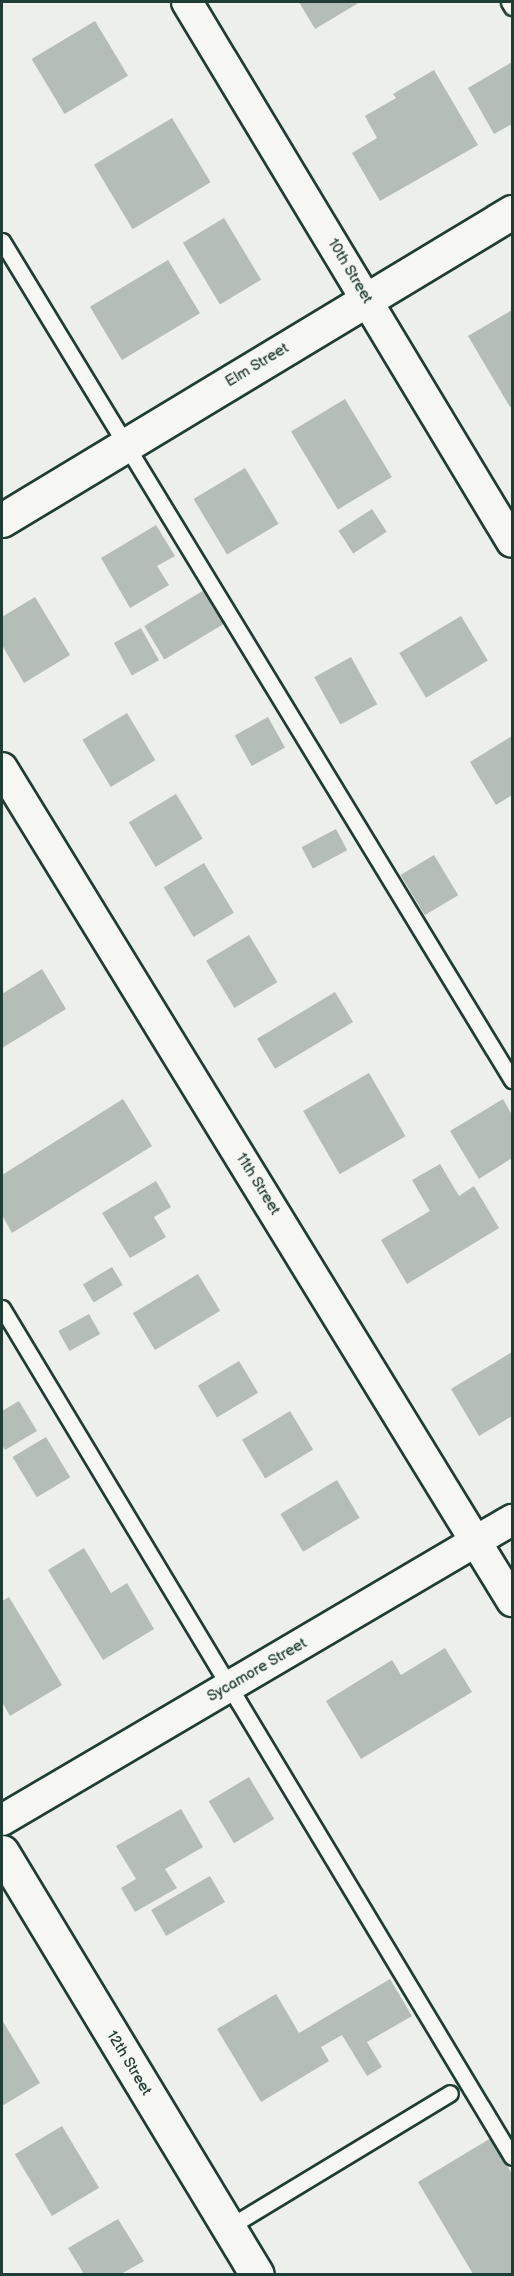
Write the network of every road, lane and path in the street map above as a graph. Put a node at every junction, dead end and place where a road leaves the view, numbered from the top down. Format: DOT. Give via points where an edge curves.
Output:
graph roads {
  1 [pos="187,2"];
  2 [pos="509,2"];
  3 [pos="513,7"];
  4 [pos="513,212"];
  5 [pos="2,241"];
  6 [pos="367,299"];
  7 [pos="127,444"];
  8 [pos="2,520"];
  9 [pos="513,542"];
  10 [pos="2,768"];
  11 [pos="513,1080"];
  12 [pos="2,1308"];
  13 [pos="513,1520"];
  14 [pos="478,1542"];
  15 [pos="513,1601"];
  16 [pos="229,1686"];
  17 [pos="2,1820"];
  18 [pos="2,1852"];
  19 [pos="450,2093"];
  20 [pos="513,2157"];
  21 [pos="229,2227"];
  22 [pos="257,2274"];
  1 -- 6 [label="street, 10th Street"];
  2 -- 3 [label="lane"];
  4 -- 6 [label="main road, Elm Street"];
  5 -- 7 [label="lane"];
  6 -- 7 [label="main road, Elm Street"];
  6 -- 9 [label="street, 10th Street"];
  7 -- 8 [label="main road, Elm Street"];
  7 -- 11 [label="lane"];
  10 -- 14 [label="street, 11th Street"];
  12 -- 16 [label="lane"];
  13 -- 14 [label="street, Sycamore Street"];
  14 -- 15 [label="street, 11th Street"];
  14 -- 16 [label="street, Sycamore Street"];
  16 -- 17 [label="street, Sycamore Street"];
  16 -- 20 [label="lane"];
  18 -- 21 [label="main road, 12th Street"];
  19 -- 21 [label="lane"];
  21 -- 22 [label="main road, 12th Street"];
}
